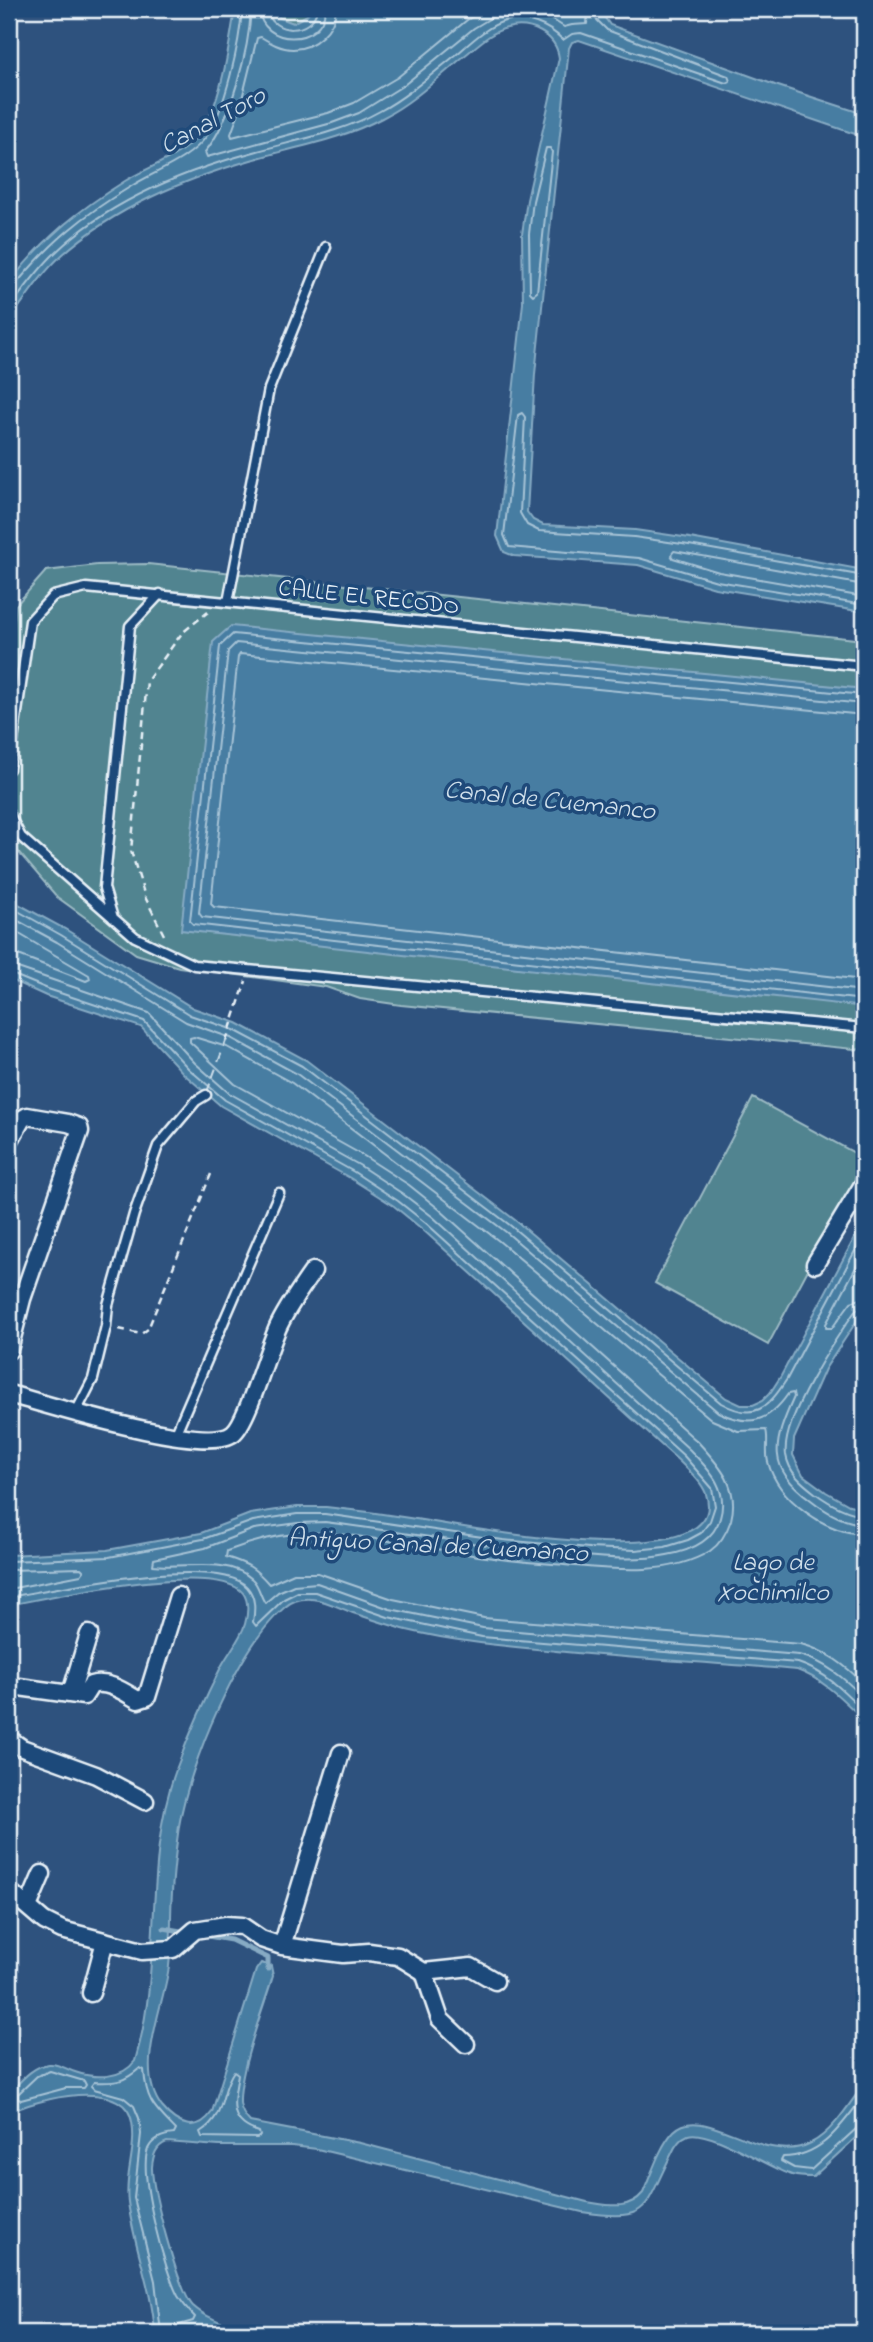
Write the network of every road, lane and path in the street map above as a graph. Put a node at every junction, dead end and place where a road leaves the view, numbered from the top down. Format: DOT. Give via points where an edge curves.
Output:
graph roads {
  1 [pos="326,247"];
  2 [pos="160,594"];
  3 [pos="225,601"];
  4 [pos="864,666"];
  5 [pos="9,769"];
  6 [pos="9,814"];
  7 [pos="113,918"];
  8 [pos="174,957"];
  9 [pos="249,972"];
  10 [pos="864,1028"];
  11 [pos="226,1041"];
  12 [pos="206,1095"];
  13 [pos="10,1136"];
  14 [pos="211,1174"];
  15 [pos="864,1184"];
  16 [pos="279,1193"];
  17 [pos="815,1264"];
  18 [pos="313,1271"];
  19 [pos="13,1316"];
  20 [pos="106,1326"];
  21 [pos="9,1350"];
  22 [pos="9,1394"];
  23 [pos="76,1412"];
  24 [pos="175,1435"];
  25 [pos="178,1596"];
  26 [pos="89,1634"];
  27 [pos="9,1690"];
  28 [pos="71,1693"];
  29 [pos="9,1739"];
  30 [pos="341,1753"];
  31 [pos="145,1801"];
  32 [pos="42,1874"];
  33 [pos="9,1891"];
  34 [pos="28,1907"];
  35 [pos="105,1941"];
  36 [pos="282,1946"];
  37 [pos="431,1971"];
  38 [pos="495,1981"];
  39 [pos="91,1993"];
  40 [pos="466,2044"];
  1 -- 3 [label="lane" via="268,389"];
  2 -- 3 [label="lane, CALLE EL RECODO"];
  2 -- 5 [label="lane, CALLE EL RECODO" via="86,587 53,596 30,621"];
  2 -- 7 [label="lane" via="130,626 104,888"];
  3 -- 4 [label="lane, CALLE EL RECODO"];
  3 -- 8 [label="path" via="182,633 147,681 131,850 145,897"];
  6 -- 7 [label="lane" via="21,837"];
  7 -- 8 [label="lane" via="135,937"];
  8 -- 9 [label="lane" via="194,965"];
  9 -- 10 [label="lane"];
  9 -- 11 [label="path"];
  12 -- 20 [label="lane" via="158,1146 134,1214"];
  13 -- 19 [label="street" via="27,1116 68,1123 80,1131"];
  14 -- 20 [label="path" via="148,1329 141,1334"];
  15 -- 17 [label="street"];
  16 -- 24 [label="lane"];
  18 -- 24 [label="street" via="278,1326 234,1433 199,1439"];
  19 -- 21 [label="street"];
  20 -- 23 [label="lane" via="93,1379"];
  22 -- 23 [label="street"];
  23 -- 24 [label="street"];
  25 -- 28 [label="street" via="147,1697 138,1700 98,1683 91,1685 85,1696"];
  26 -- 28 [label="street"];
  27 -- 28 [label="street" via="12,1686"];
  29 -- 31 [label="street"];
  30 -- 36 [label="street"];
  32 -- 34 [label="street"];
  33 -- 34 [label="street"];
  34 -- 35 [label="street" via="62,1930"];
  35 -- 36 [label="street" via="142,1951 173,1948 191,1934 226,1925 242,1926"];
  35 -- 39 [label="street"];
  36 -- 37 [label="street" via="398,1956"];
  37 -- 38 [label="street" via="463,1967"];
  37 -- 40 [label="street" via="440,2019"];
}
